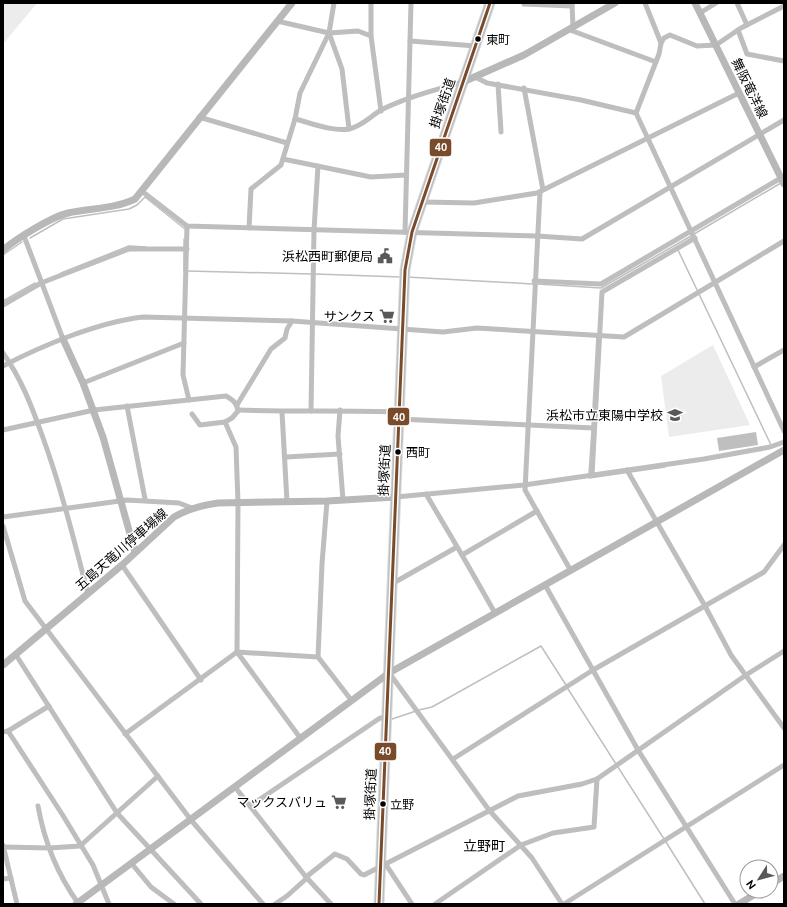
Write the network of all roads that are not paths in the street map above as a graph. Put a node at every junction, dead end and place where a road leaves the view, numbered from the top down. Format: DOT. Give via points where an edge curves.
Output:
graph roads {
  1 [pos="292,3"];
  2 [pos="334,3"];
  3 [pos="371,3"];
  4 [pos="411,3"];
  5 [pos="490,3"];
  6 [pos="615,3"];
  7 [pos="645,3"];
  8 [pos="695,3"];
  9 [pos="716,3"];
  10 [pos="736,3"];
  11 [pos="524,4"];
  12 [pos="572,4"];
  13 [pos="784,6"];
  14 [pos="700,12"];
  15 [pos="277,22"];
  16 [pos="747,25"];
  17 [pos="571,29"];
  18 [pos="738,30"];
  19 [pos="329,33"];
  20 [pos="371,36"];
  21 [pos="410,41"];
  22 [pos="661,43"];
  23 [pos="716,45"];
  24 [pos="476,46"];
  25 [pos="784,61"];
  26 [pos="656,62"];
  27 [pos="475,77"];
  28 [pos="463,82"];
  29 [pos="498,84"];
  30 [pos="524,88"];
  31 [pos="739,93"];
  32 [pos="408,98"];
  33 [pos="380,111"];
  34 [pos="636,113"];
  35 [pos="199,117"];
  36 [pos="295,119"];
  37 [pos="784,120"];
  38 [pos="349,129"];
  39 [pos="501,132"];
  40 [pos="759,134"];
  41 [pos="648,138"];
  42 [pos="287,144"];
  43 [pos="283,159"];
  44 [pos="318,166"];
  45 [pos="406,175"];
  46 [pos="782,180"];
  47 [pos="671,187"];
  48 [pos="541,191"];
  49 [pos="143,192"];
  50 [pos="422,202"];
  51 [pos="187,226"];
  52 [pos="249,228"];
  53 [pos="314,230"];
  54 [pos="691,230"];
  55 [pos="408,232"];
  56 [pos="24,236"];
  57 [pos="537,236"];
  58 [pos="695,238"];
  59 [pos="784,242"];
  60 [pos="187,249"];
  61 [pos="3,250"];
  62 [pos="714,282"];
  63 [pos="41,283"];
  64 [pos="534,283"];
  65 [pos="3,304"];
  66 [pos="185,319"];
  67 [pos="292,322"];
  68 [pos="313,323"];
  69 [pos="402,330"];
  70 [pos="532,331"];
  71 [pos="600,336"];
  72 [pos="63,339"];
  73 [pos="184,343"];
  74 [pos="784,350"];
  75 [pos="3,353"];
  76 [pos="10,362"];
  77 [pos="3,366"];
  78 [pos="754,367"];
  79 [pos="83,383"];
  80 [pos="189,400"];
  81 [pos="127,406"];
  82 [pos="238,408"];
  83 [pos="94,410"];
  84 [pos="340,410"];
  85 [pos="311,411"];
  86 [pos="282,412"];
  87 [pos="192,414"];
  88 [pos="399,415"];
  89 [pos="37,422"];
  90 [pos="225,422"];
  91 [pos="528,424"];
  92 [pos="594,428"];
  93 [pos="3,430"];
  94 [pos="784,431"];
  95 [pos="784,442"];
  96 [pos="784,450"];
  97 [pos="340,454"];
  98 [pos="286,457"];
  99 [pos="626,470"];
  100 [pos="592,475"];
  101 [pos="524,486"];
  102 [pos="426,494"];
  103 [pos="396,497"];
  104 [pos="145,499"];
  105 [pos="343,500"];
  106 [pos="327,501"];
  107 [pos="122,502"];
  108 [pos="287,502"];
  109 [pos="238,503"];
  110 [pos="192,508"];
  111 [pos="66,509"];
  112 [pos="538,512"];
  113 [pos="3,517"];
  114 [pos="656,522"];
  115 [pos="3,526"];
  116 [pos="784,545"];
  117 [pos="457,547"];
  118 [pos="135,552"];
  119 [pos="462,555"];
  120 [pos="122,565"];
  121 [pos="571,571"];
  122 [pos="393,580"];
  123 [pos="545,585"];
  124 [pos="88,594"];
  125 [pos="705,606"];
  126 [pos="495,613"];
  127 [pos="46,630"];
  128 [pos="784,651"];
  129 [pos="237,652"];
  130 [pos="16,655"];
  131 [pos="318,657"];
  132 [pos="3,665"];
  133 [pos="593,670"];
  134 [pos="389,673"];
  135 [pos="746,675"];
  136 [pos="201,680"];
  137 [pos="352,701"];
  138 [pos="48,706"];
  139 [pos="387,719"];
  140 [pos="784,728"];
  141 [pos="6,731"];
  142 [pos="125,734"];
  143 [pos="301,738"];
  144 [pos="638,750"];
  145 [pos="452,759"];
  146 [pos="784,765"];
  147 [pos="158,776"];
  148 [pos="597,779"];
  149 [pos="235,787"];
  150 [pos="38,806"];
  151 [pos="250,806"];
  152 [pos="489,810"];
  153 [pos="117,813"];
  154 [pos="191,820"];
  155 [pos="686,827"];
  156 [pos="3,845"];
  157 [pos="520,845"];
  158 [pos="80,846"];
  159 [pos="49,848"];
  160 [pos="151,849"];
  161 [pos="132,864"];
  162 [pos="383,864"];
  163 [pos="306,877"];
  164 [pos="11,878"];
  165 [pos="3,879"];
  166 [pos="102,886"];
  167 [pos="78,903"];
  168 [pos="197,903"];
  169 [pos="17,904"];
  170 [pos="109,904"];
  171 [pos="174,904"];
  172 [pos="263,904"];
  173 [pos="275,904"];
  174 [pos="331,904"];
  175 [pos="378,904"];
  176 [pos="412,904"];
  177 [pos="435,904"];
  178 [pos="563,904"];
  179 [pos="735,904"];
  1 -- 15 [label="street"];
  2 -- 19 [label="street"];
  3 -- 20 [label="street"];
  4 -- 21 [label="street"];
  5 -- 24 [label="highway, 掛塚街道"];
  6 -- 17 [label="street"];
  7 -- 22 [label="street"];
  8 -- 14 [label="street, 舞阪竜洋線"];
  9 -- 14 [label="street"];
  10 -- 16 [label="street"];
  11 -- 12 [label="street"];
  12 -- 17 [label="street"];
  13 -- 16 [label="street"];
  14 -- 23 [label="street, 舞阪竜洋線"];
  15 -- 19 [label="street"];
  15 -- 35 [label="street"];
  16 -- 18 [label="street"];
  17 -- 26 [label="street"];
  17 -- 27 [label="street" via="524,55"];
  18 -- 23 [label="street"];
  18 -- 25 [label="street" via="747,54"];
  19 -- 20 [label="street" via="358,31"];
  19 -- 36 [label="street" via="300,93"];
  19 -- 38 [label="street" via="342,69"];
  20 -- 33 [label="street"];
  21 -- 24 [label="street"];
  21 -- 32 [label="street"];
  22 -- 23 [label="street" via="670,35 697,46"];
  22 -- 26 [label="street"];
  23 -- 31 [label="street, 舞阪竜洋線"];
  24 -- 28 [label="highway, 掛塚街道"];
  26 -- 34 [label="street"];
  27 -- 28 [label="street"];
  27 -- 29 [label="street" via="487,83"];
  28 -- 32 [label="street"];
  28 -- 50 [label="highway, 掛塚街道"];
  29 -- 30 [label="street"];
  29 -- 39 [label="street"];
  30 -- 34 [label="street"];
  30 -- 48 [label="street"];
  31 -- 40 [label="street, 舞阪竜洋線"];
  31 -- 41 [label="street"];
  32 -- 33 [label="street"];
  32 -- 45 [label="street"];
  33 -- 38 [label="street"];
  34 -- 41 [label="street"];
  35 -- 42 [label="street"];
  35 -- 49 [label="street"];
  36 -- 38 [label="street" via="337,129"];
  36 -- 42 [label="street"];
  37 -- 40 [label="street"];
  40 -- 46 [label="street, 舞阪竜洋線"];
  40 -- 47 [label="street"];
  41 -- 47 [label="street"];
  41 -- 48 [label="street"];
  42 -- 43 [label="street"];
  43 -- 44 [label="street"];
  43 -- 52 [label="street" via="281,165 250,189"];
  44 -- 45 [label="street" via="371,177"];
  44 -- 53 [label="street"];
  45 -- 55 [label="street"];
  46 -- 54 [label="street"];
  47 -- 54 [label="street"];
  47 -- 57 [label="street" via="582,239"];
  48 -- 50 [label="street" via="474,203"];
  48 -- 57 [label="street"];
  49 -- 51 [label="street"];
  49 -- 56 [label="street" via="129,202 66,214"];
  50 -- 55 [label="highway, 掛塚街道"];
  51 -- 52 [label="street"];
  51 -- 60 [label="street"];
  52 -- 53 [label="street"];
  53 -- 55 [label="street"];
  53 -- 68 [label="street"];
  54 -- 58 [label="street"];
  54 -- 64 [label="street" via="601,284"];
  55 -- 57 [label="street"];
  55 -- 69 [label="highway, 掛塚街道"];
  56 -- 61 [label="street"];
  56 -- 63 [label="street"];
  57 -- 64 [label="street"];
  58 -- 62 [label="street"];
  58 -- 71 [label="street" via="602,292"];
  59 -- 62 [label="street"];
  60 -- 63 [label="street" via="130,249"];
  60 -- 66 [label="street"];
  62 -- 71 [label="street" via="624,337"];
  62 -- 78 [label="street"];
  63 -- 65 [label="street"];
  63 -- 72 [label="street"];
  64 -- 70 [label="street"];
  66 -- 67 [label="street"];
  66 -- 72 [label="street" via="128,319"];
  66 -- 73 [label="street"];
  67 -- 68 [label="street"];
  67 -- 82 [label="street" via="287,329 286,338 271,349"];
  68 -- 69 [label="street"];
  68 -- 85 [label="street"];
  69 -- 70 [label="street" via="443,332 477,328"];
  69 -- 88 [label="highway, 掛塚街道"];
  70 -- 71 [label="street"];
  70 -- 91 [label="street"];
  71 -- 92 [label="street"];
  72 -- 76 [label="street"];
  72 -- 79 [label="street"];
  73 -- 79 [label="street"];
  73 -- 80 [label="street" via="183,375"];
  74 -- 78 [label="street"];
  75 -- 76 [label="street"];
  76 -- 77 [label="street"];
  76 -- 89 [label="street"];
  78 -- 94 [label="street"];
  79 -- 83 [label="street"];
  80 -- 81 [label="street"];
  80 -- 82 [label="street" via="226,396"];
  81 -- 83 [label="street"];
  81 -- 104 [label="street"];
  82 -- 86 [label="street"];
  82 -- 90 [label="street" via="232,418"];
  83 -- 89 [label="street"];
  83 -- 107 [label="street"];
  84 -- 85 [label="street"];
  84 -- 88 [label="street"];
  84 -- 97 [label="street"];
  85 -- 86 [label="street"];
  86 -- 98 [label="street"];
  87 -- 90 [label="street" via="200,425"];
  88 -- 91 [label="street"];
  88 -- 103 [label="highway, 掛塚街道"];
  89 -- 93 [label="street"];
  89 -- 111 [label="street"];
  90 -- 109 [label="street" via="236,447"];
  91 -- 92 [label="street"];
  91 -- 101 [label="street"];
  92 -- 100 [label="street"];
  95 -- 99 [label="street" via="770,448"];
  96 -- 114 [label="street"];
  97 -- 98 [label="street"];
  97 -- 105 [label="street"];
  98 -- 108 [label="street"];
  99 -- 100 [label="street"];
  99 -- 114 [label="street"];
  100 -- 101 [label="street"];
  101 -- 102 [label="street"];
  101 -- 112 [label="street"];
  102 -- 103 [label="street"];
  102 -- 117 [label="street"];
  103 -- 105 [label="street, 五島天竜川停車場線"];
  103 -- 122 [label="highway, 掛塚街道"];
  104 -- 107 [label="street"];
  104 -- 110 [label="street" via="179,503"];
  105 -- 106 [label="street, 五島天竜川停車場線"];
  106 -- 108 [label="street, 五島天竜川停車場線"];
  106 -- 131 [label="street"];
  107 -- 111 [label="street"];
  107 -- 118 [label="street"];
  108 -- 109 [label="street, 五島天竜川停車場線"];
  109 -- 110 [label="street, 五島天竜川停車場線" via="218,503"];
  109 -- 129 [label="street"];
  110 -- 118 [label="street, 五島天竜川停車場線" via="174,517"];
  111 -- 113 [label="street"];
  111 -- 124 [label="street"];
  112 -- 119 [label="street"];
  112 -- 121 [label="street"];
  114 -- 121 [label="street"];
  114 -- 125 [label="street"];
  115 -- 127 [label="street" via="25,601"];
  116 -- 125 [label="street" via="764,572"];
  117 -- 119 [label="street"];
  117 -- 122 [label="street"];
  118 -- 120 [label="street, 五島天竜川停車場線"];
  119 -- 126 [label="street"];
  120 -- 124 [label="street, 五島天竜川停車場線"];
  120 -- 136 [label="street"];
  121 -- 123 [label="street"];
  122 -- 134 [label="highway, 掛塚街道"];
  123 -- 126 [label="street"];
  123 -- 133 [label="street"];
  124 -- 127 [label="street, 五島天竜川停車場線"];
  125 -- 133 [label="street"];
  125 -- 135 [label="street" via="731,655"];
  126 -- 134 [label="street"];
  127 -- 130 [label="street, 五島天竜川停車場線"];
  127 -- 142 [label="street"];
  128 -- 135 [label="street"];
  129 -- 131 [label="street"];
  129 -- 136 [label="street"];
  129 -- 143 [label="street"];
  130 -- 132 [label="street, 五島天竜川停車場線"];
  130 -- 138 [label="street"];
  131 -- 137 [label="street"];
  133 -- 144 [label="street"];
  133 -- 145 [label="street"];
  134 -- 137 [label="street"];
  134 -- 139 [label="highway, 掛塚街道"];
  134 -- 145 [label="street"];
  135 -- 140 [label="street"];
  135 -- 144 [label="street"];
  136 -- 142 [label="street"];
  137 -- 143 [label="street"];
  138 -- 141 [label="street"];
  138 -- 153 [label="street"];
  139 -- 151 [label="street" via="380,718"];
  139 -- 162 [label="highway, 掛塚街道"];
  141 -- 158 [label="street" via="62,814"];
  142 -- 147 [label="street"];
  143 -- 149 [label="street"];
  144 -- 148 [label="street"];
  144 -- 155 [label="street"];
  145 -- 152 [label="street"];
  146 -- 155 [label="street"];
  147 -- 153 [label="street"];
  147 -- 154 [label="street"];
  148 -- 152 [label="street" via="518,796"];
  148 -- 157 [label="street" via="594,827 553,833"];
  149 -- 151 [label="street"];
  149 -- 154 [label="street"];
  150 -- 159 [label="street"];
  151 -- 163 [label="street"];
  152 -- 157 [label="street"];
  152 -- 162 [label="street"];
  153 -- 158 [label="street"];
  153 -- 160 [label="street"];
  154 -- 160 [label="street"];
  154 -- 172 [label="street"];
  155 -- 178 [label="street"];
  155 -- 179 [label="street"];
  156 -- 159 [label="street"];
  156 -- 164 [label="street"];
  157 -- 177 [label="street"];
  157 -- 178 [label="street" via="532,858"];
  158 -- 159 [label="street"];
  158 -- 166 [label="street"];
  159 -- 167 [label="street"];
  160 -- 161 [label="street"];
  160 -- 168 [label="street"];
  161 -- 166 [label="street"];
  161 -- 171 [label="street" via="151,887"];
  162 -- 163 [label="street" via="364,875 347,858 335,854"];
  162 -- 175 [label="highway, 掛塚街道"];
  162 -- 176 [label="street"];
  163 -- 173 [label="street"];
  163 -- 174 [label="street"];
  164 -- 165 [label="street"];
  164 -- 169 [label="street"];
  166 -- 167 [label="street"];
  166 -- 170 [label="street"];
}
